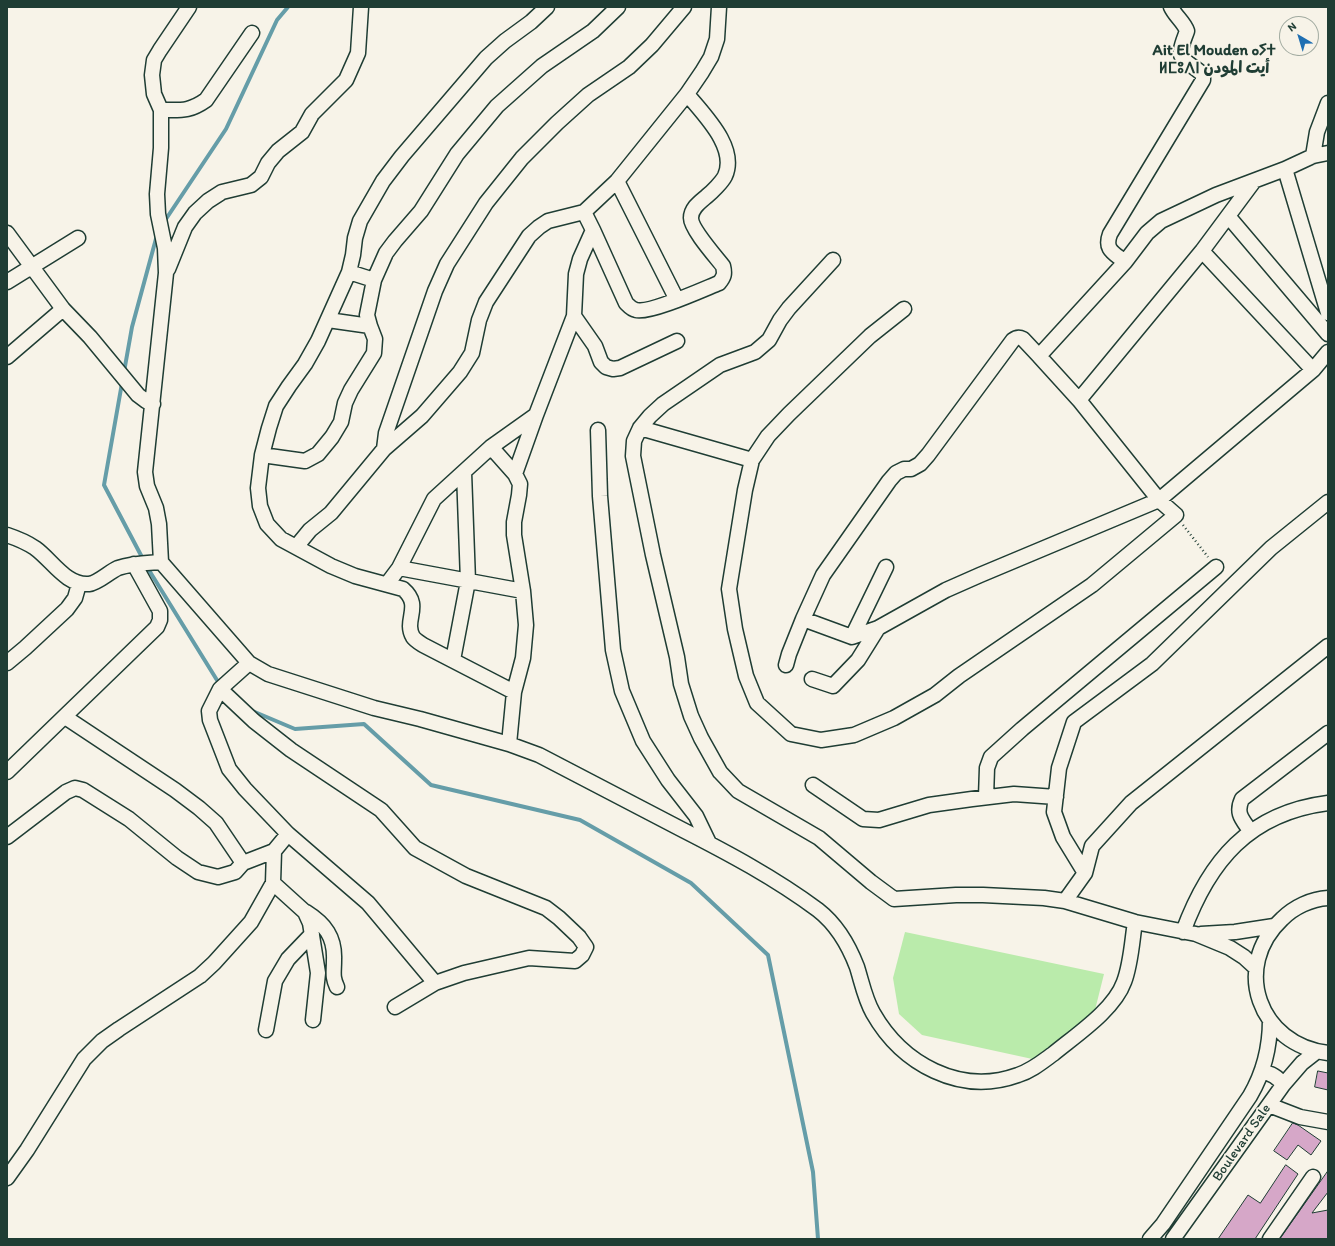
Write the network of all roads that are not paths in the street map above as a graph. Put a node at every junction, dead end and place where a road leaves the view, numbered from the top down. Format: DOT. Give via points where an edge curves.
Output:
graph roads {
  1 [pos="189,7"];
  2 [pos="362,7"];
  3 [pos="547,7"];
  4 [pos="618,7"];
  5 [pos="684,7"];
  6 [pos="720,7"];
  7 [pos="1171,7"];
  8 [pos="252,33"];
  9 [pos="687,94"];
  10 [pos="1328,103"];
  11 [pos="161,110"];
  12 [pos="1328,153"];
  13 [pos="1313,156"];
  14 [pos="1285,169"];
  15 [pos="617,181"];
  16 [pos="1255,181"];
  17 [pos="584,212"];
  18 [pos="1228,216"];
  19 [pos="593,230"];
  20 [pos="7,233"];
  21 [pos="78,238"];
  22 [pos="1202,251"];
  23 [pos="833,260"];
  24 [pos="1125,262"];
  25 [pos="31,267"];
  26 [pos="349,272"];
  27 [pos="166,273"];
  28 [pos="374,280"];
  29 [pos="7,282"];
  30 [pos="677,300"];
  31 [pos="63,309"];
  32 [pos="904,309"];
  33 [pos="1328,313"];
  34 [pos="574,316"];
  35 [pos="328,320"];
  36 [pos="370,326"];
  37 [pos="1327,329"];
  38 [pos="677,341"];
  39 [pos="1328,352"];
  40 [pos="1039,356"];
  41 [pos="7,357"];
  42 [pos="1313,370"];
  43 [pos="1079,400"];
  44 [pos="153,404"];
  45 [pos="536,414"];
  46 [pos="640,428"];
  47 [pos="598,430"];
  48 [pos="491,447"];
  49 [pos="384,449"];
  50 [pos="262,455"];
  51 [pos="752,460"];
  52 [pos="464,472"];
  53 [pos="515,474"];
  54 [pos="1159,500"];
  55 [pos="1328,502"];
  56 [pos="7,535"];
  57 [pos="296,547"];
  58 [pos="161,562"];
  59 [pos="134,564"];
  60 [pos="886,567"];
  61 [pos="1216,567"];
  62 [pos="399,568"];
  63 [pos="468,581"];
  64 [pos="79,584"];
  65 [pos="387,584"];
  66 [pos="523,591"];
  67 [pos="803,619"];
  68 [pos="878,628"];
  69 [pos="852,637"];
  70 [pos="1328,646"];
  71 [pos="453,660"];
  72 [pos="7,663"];
  73 [pos="249,663"];
  74 [pos="786,665"];
  75 [pos="812,679"];
  76 [pos="220,689"];
  77 [pos="514,692"];
  78 [pos="65,717"];
  79 [pos="1328,733"];
  80 [pos="509,744"];
  81 [pos="7,772"];
  82 [pos="813,785"];
  83 [pos="986,797"];
  84 [pos="1056,797"];
  85 [pos="1328,803"];
  86 [pos="1251,832"];
  87 [pos="288,834"];
  88 [pos="7,837"];
  89 [pos="709,843"];
  90 [pos="274,851"];
  91 [pos="243,863"];
  92 [pos="1085,873"];
  93 [pos="273,883"];
  94 [pos="1328,898"];
  95 [pos="1065,900"];
  96 [pos="305,912"];
  97 [pos="1135,922"];
  98 [pos="1274,926"];
  99 [pos="1190,933"];
  100 [pos="312,934"];
  101 [pos="1256,968"];
  102 [pos="435,983"];
  103 [pos="337,987"];
  104 [pos="395,1007"];
  105 [pos="313,1020"];
  106 [pos="1270,1020"];
  107 [pos="266,1030"];
  108 [pos="1322,1052"];
  109 [pos="1262,1072"];
  110 [pos="1283,1085"];
  111 [pos="1269,1105"];
  112 [pos="1328,1122"];
  113 [pos="1313,1176"];
  114 [pos="7,1178"];
  115 [pos="1150,1239"];
  116 [pos="1173,1239"];
  117 [pos="1270,1239"];
  1 -- 11 [label="street" via="154,60 154,94"];
  2 -- 27 [label="street" via="358,53 346,80 312,114 302,132 278,151 261,177 251,185 222,192 196,213 185,227"];
  3 -- 26 [label="street" via="486,58 383,181 360,221"];
  4 -- 28 [label="street" via="593,31 542,66 497,106 457,154 421,211 386,253"];
  5 -- 49 [label="street" via="652,45 629,67 588,95 557,123 522,158 486,203 447,264 435,291 386,433"];
  6 -- 9 [label="street" via="718,39 711,57"];
  7 -- 24 [label="street" via="1187,31 1180,54 1203,75 1110,234 1109,248"];
  8 -- 11 [label="street" via="206,100 196,107 185,110"];
  9 -- 15 [label="street"];
  9 -- 30 [label="street" via="715,128 728,159 725,176 692,211 691,219 725,272 719,283"];
  10 -- 13 [label="street" via="1317,132"];
  11 -- 27 [label="street" via="157,194"];
  12 -- 13 [label="street"];
  13 -- 14 [label="street"];
  14 -- 16 [label="street"];
  14 -- 33 [label="street"];
  15 -- 17 [label="street"];
  15 -- 30 [label="street"];
  16 -- 18 [label="street"];
  16 -- 24 [label="street" via="1161,221 1147,233"];
  17 -- 19 [label="street"];
  17 -- 49 [label="street" via="548,221 529,236 486,302 472,353 460,372 422,416"];
  18 -- 22 [label="street"];
  18 -- 37 [label="street"];
  19 -- 30 [label="street" via="626,303 631,308 637,311 644,310"];
  19 -- 34 [label="street" via="576,274"];
  20 -- 25 [label="street"];
  21 -- 25 [label="street"];
  22 -- 42 [label="street"];
  22 -- 43 [label="street"];
  23 -- 46 [label="street" via="789,308 769,340 755,352 720,365 664,404"];
  24 -- 40 [label="street"];
  25 -- 29 [label="street"];
  25 -- 31 [label="street"];
  26 -- 28 [label="street"];
  26 -- 35 [label="street"];
  27 -- 44 [label="street"];
  28 -- 36 [label="street" via="367,315"];
  31 -- 41 [label="street"];
  31 -- 44 [label="street" via="138,395"];
  32 -- 51 [label="street" via="870,336 789,414 768,436"];
  34 -- 38 [label="street" via="595,346 601,362 613,369"];
  34 -- 45 [label="street"];
  35 -- 36 [label="street"];
  35 -- 50 [label="street" via="305,364 276,406"];
  36 -- 50 [label="street" via="375,339 374,353 351,390 345,403 342,422 318,454 305,460"];
  39 -- 42 [label="street"];
  40 -- 43 [label="street"];
  40 -- 67 [label="street" via="1020,337 1013,340 928,455 920,464 896,473 889,481 824,575"];
  42 -- 54 [label="street"];
  43 -- 54 [label="street"];
  44 -- 58 [label="street" via="145,472 160,524"];
  45 -- 48 [label="street"];
  45 -- 53 [label="street"];
  46 -- 51 [label="street"];
  46 -- 95 [label="street" via="634,441 633,456 678,658 681,684 691,716 720,772 738,791 819,838 894,898 976,895"];
  47 -- 89 [label="street" via="600,496 613,650 622,691 643,741 668,780 696,816"];
  48 -- 52 [label="street"];
  48 -- 53 [label="street"];
  49 -- 57 [label="street" via="331,513 310,530"];
  50 -- 57 [label="street" via="258,488 260,506 267,524 281,539"];
  51 -- 54 [label="street" via="728,589 746,676 757,703 791,734 821,740 854,735 894,718 935,695 1092,585 1176,515"];
  52 -- 62 [label="street" via="434,499"];
  52 -- 63 [label="street"];
  53 -- 66 [label="street" via="520,484 514,536"];
  54 -- 68 [label="street" via="946,590"];
  55 -- 84 [label="street" via="1271,548 1152,664 1074,722 1059,768"];
  56 -- 64 [label="street" via="34,548"];
  57 -- 65 [label="street" via="354,576"];
  58 -- 59 [label="street"];
  58 -- 73 [label="street"];
  59 -- 64 [label="street" via="117,569 91,584"];
  59 -- 78 [label="street" via="160,611 157,627"];
  60 -- 69 [label="street"];
  61 -- 83 [label="street" via="991,757 986,768"];
  62 -- 63 [label="street"];
  62 -- 65 [label="street"];
  63 -- 66 [label="street"];
  63 -- 71 [label="street"];
  64 -- 72 [label="street" via="75,598 67,609"];
  65 -- 71 [label="street" via="403,589 409,594 413,603 410,628 413,638"];
  66 -- 77 [label="street" via="526,625 523,658"];
  67 -- 69 [label="street"];
  67 -- 74 [label="street"];
  68 -- 69 [label="street"];
  68 -- 75 [label="street" via="858,660 833,686"];
  70 -- 92 [label="street" via="1131,803 1092,846"];
  71 -- 77 [label="street"];
  73 -- 76 [label="street"];
  73 -- 80 [label="street" via="268,674 374,708"];
  76 -- 87 [label="street" via="209,711 210,720 229,769"];
  76 -- 102 [label="street" via="254,721 291,750 381,810 415,848 466,876 546,908 586,946 582,955 575,960 530,958 464,973"];
  77 -- 80 [label="street"];
  78 -- 81 [label="street"];
  78 -- 91 [label="street" via="199,808 216,823"];
  79 -- 86 [label="street" via="1242,799 1240,816"];
  80 -- 89 [label="street" via="539,755"];
  82 -- 83 [label="street" via="863,819 879,820 929,805"];
  83 -- 84 [label="street" via="1014,794"];
  84 -- 92 [label="street" via="1054,812 1063,837"];
  85 -- 86 [label="street" via="1292,810"];
  86 -- 99 [label="street" via="1220,861 1198,895"];
  87 -- 90 [label="street"];
  87 -- 102 [label="street" via="368,903"];
  88 -- 91 [label="street" via="66,792 75,788 83,790 130,818 177,858 198,872 218,877 235,872"];
  89 -- 97 [label="street" via="755,868 821,912 846,943 872,1011 888,1036 920,1064 955,1079 996,1081 1024,1073 1046,1059 1102,1013 1116,999 1127,974"];
  90 -- 91 [label="street"];
  90 -- 93 [label="street"];
  92 -- 95 [label="street"];
  93 -- 96 [label="street"];
  93 -- 114 [label="street" via="251,922 214,963 200,976 102,1041 84,1059"];
  94 -- 98 [label="street" via="1304,904 1288,913"];
  95 -- 97 [label="street"];
  96 -- 100 [label="street"];
  96 -- 103 [label="street" via="318,920 334,945 333,978"];
  97 -- 99 [label="street"];
  98 -- 99 [label="street" via="1236,932"];
  98 -- 101 [label="street" via="1263,946"];
  99 -- 101 [label="street" via="1230,948"];
  100 -- 105 [label="street" via="318,973"];
  100 -- 107 [label="street" via="288,959 276,981"];
  101 -- 106 [label="street" via="1258,996"];
  102 -- 104 [label="street"];
  106 -- 108 [label="street" via="1279,1032 1290,1040"];
  106 -- 109 [label="street" via="1269,1045"];
  108 -- 110 [label="street, Boulevard Sale" via="1302,1063"];
  109 -- 110 [label="street" via="1272,1074"];
  109 -- 115 [label="street" via="1250,1096 1163,1224"];
  110 -- 111 [label="street, Boulevard Sale"];
  111 -- 112 [label="street" via="1300,1117"];
  111 -- 116 [label="street, Boulevard Sale"];
  113 -- 117 [label="street"];
}
